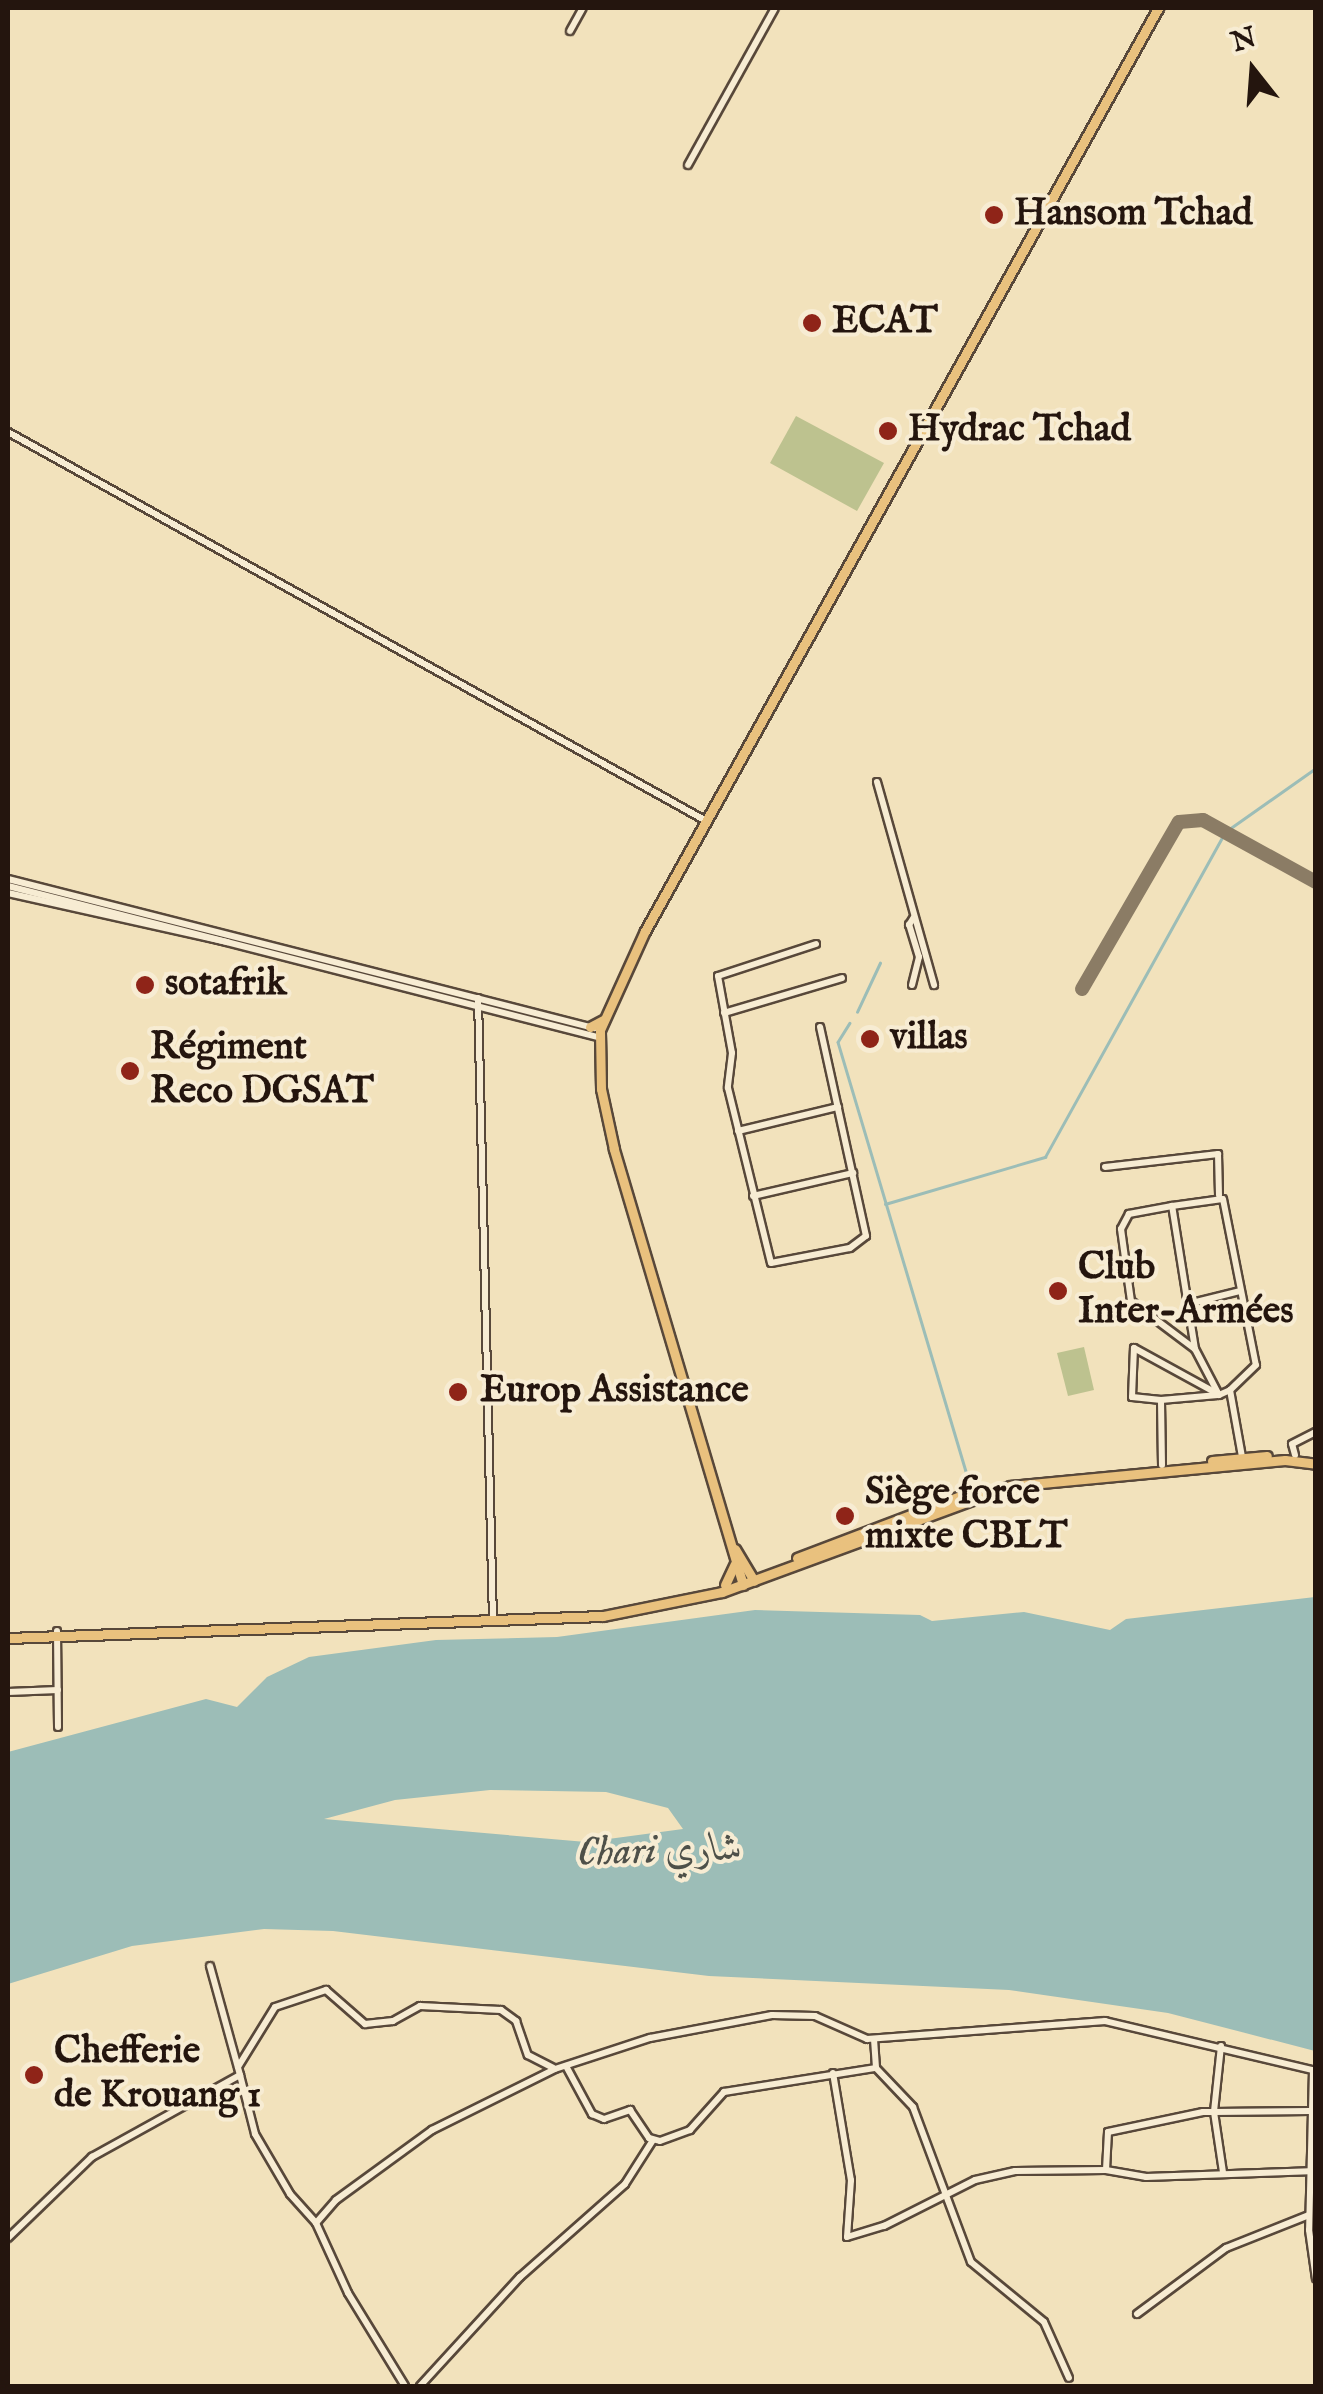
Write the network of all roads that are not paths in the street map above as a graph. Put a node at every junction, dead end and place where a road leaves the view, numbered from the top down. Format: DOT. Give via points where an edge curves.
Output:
graph roads {
  1 [pos="583,8"];
  2 [pos="775,8"];
  3 [pos="1158,8"];
  4 [pos="570,31"];
  5 [pos="688,165"];
  6 [pos="8,432"];
  7 [pos="876,782"];
  8 [pos="708,822"];
  9 [pos="8,886"];
  10 [pos="915,916"];
  11 [pos="229,939"];
  12 [pos="816,944"];
  13 [pos="842,978"];
  14 [pos="934,985"];
  15 [pos="912,986"];
  16 [pos="478,1001"];
  17 [pos="723,1013"];
  18 [pos="820,1027"];
  19 [pos="596,1032"];
  20 [pos="838,1107"];
  21 [pos="738,1132"];
  22 [pos="1105,1167"];
  23 [pos="853,1173"];
  24 [pos="753,1196"];
  25 [pos="1220,1196"];
  26 [pos="1172,1206"];
  27 [pos="1240,1291"];
  28 [pos="1192,1303"];
  29 [pos="1195,1348"];
  30 [pos="1230,1390"];
  31 [pos="1219,1394"];
  32 [pos="1161,1400"];
  33 [pos="1316,1432"];
  34 [pos="1295,1455"];
  35 [pos="1242,1457"];
  36 [pos="1316,1462"];
  37 [pos="1167,1467"];
  38 [pos="739,1560"];
  39 [pos="764,1571"];
  40 [pos="747,1580"];
  41 [pos="725,1585"];
  42 [pos="493,1620"];
  43 [pos="57,1634"];
  44 [pos="8,1635"];
  45 [pos="58,1690"];
  46 [pos="8,1692"];
  47 [pos="58,1727"];
  48 [pos="210,1966"];
  49 [pos="874,2039"];
  50 [pos="1222,2046"];
  51 [pos="566,2066"];
  52 [pos="876,2068"];
  53 [pos="555,2069"];
  54 [pos="1314,2070"];
  55 [pos="239,2071"];
  56 [pos="833,2073"];
  57 [pos="1310,2110"];
  58 [pos="1214,2112"];
  59 [pos="653,2140"];
  60 [pos="1106,2170"];
  61 [pos="1312,2171"];
  62 [pos="1223,2172"];
  63 [pos="945,2194"];
  64 [pos="1309,2216"];
  65 [pos="316,2223"];
  66 [pos="1312,2230"];
  67 [pos="8,2238"];
  68 [pos="1316,2279"];
  69 [pos="1137,2314"];
  70 [pos="1070,2378"];
  71 [pos="405,2386"];
  72 [pos="420,2386"];
  1 -- 4 [label="street"];
  2 -- 5 [label="street"];
  3 -- 8 [label="main road"];
  6 -- 8 [label="street"];
  7 -- 10 [label="street"];
  8 -- 19 [label="main road"];
  9 -- 11 [label="street"];
  9 -- 11 [label="street" via="214,944"];
  10 -- 14 [label="street"];
  10 -- 15 [label="street" via="909,925 919,957"];
  11 -- 16 [label="street"];
  12 -- 17 [label="street" via="721,972"];
  13 -- 17 [label="street"];
  16 -- 19 [label="street"];
  16 -- 42 [label="street"];
  17 -- 21 [label="street"];
  18 -- 20 [label="street"];
  19 -- 38 [label="main road" via="614,1150"];
  20 -- 21 [label="street"];
  20 -- 23 [label="street"];
  21 -- 24 [label="street"];
  22 -- 25 [label="street" via="1218,1154"];
  23 -- 24 [label="street"];
  23 -- 24 [label="street" via="866,1236 850,1248 771,1264"];
  25 -- 26 [label="street"];
  25 -- 27 [label="street"];
  26 -- 28 [label="street"];
  26 -- 29 [label="street" via="1123,1217 1128,1292 1137,1307"];
  27 -- 28 [label="street"];
  27 -- 30 [label="street" via="1256,1368"];
  28 -- 29 [label="street"];
  29 -- 31 [label="street"];
  30 -- 31 [label="street"];
  30 -- 35 [label="street"];
  31 -- 32 [label="street"];
  31 -- 32 [label="street" via="1134,1348 1132,1397"];
  32 -- 37 [label="street"];
  33 -- 34 [label="street" via="1292,1444"];
  34 -- 35 [label="main road"];
  34 -- 36 [label="main road"];
  35 -- 37 [label="main road"];
  36 -- 37 [label="main road"];
  37 -- 39 [label="main road" via="1008,1482"];
  37 -- 40 [label="main road" via="999,1489"];
  38 -- 39 [label="main road"];
  38 -- 40 [label="main road"];
  38 -- 41 [label="main road"];
  39 -- 40 [label="main road"];
  40 -- 41 [label="main road"];
  40 -- 42 [label="main road" via="630,1612"];
  41 -- 42 [label="main road" via="629,1608"];
  42 -- 43 [label="main road"];
  43 -- 44 [label="main road"];
  43 -- 45 [label="street"];
  45 -- 46 [label="street"];
  45 -- 47 [label="street"];
  48 -- 55 [label="street"];
  49 -- 50 [label="street" via="1105,2021"];
  49 -- 51 [label="street" via="815,2016 772,2015 650,2038"];
  49 -- 52 [label="street"];
  50 -- 54 [label="street"];
  50 -- 58 [label="street"];
  51 -- 53 [label="street"];
  51 -- 59 [label="street" via="592,2114 604,2119 630,2110"];
  52 -- 56 [label="street"];
  52 -- 63 [label="street" via="913,2107"];
  53 -- 55 [label="street" via="528,2056 516,2021 501,2010 420,2006 365,2024 326,1990 275,2006"];
  53 -- 65 [label="street" via="432,2130 336,2200"];
  54 -- 57 [label="street"];
  55 -- 65 [label="street" via="255,2134 290,2194"];
  55 -- 67 [label="street" via="92,2157"];
  56 -- 59 [label="street" via="724,2092 690,2130"];
  56 -- 63 [label="street" via="850,2180 847,2237"];
  57 -- 58 [label="street"];
  57 -- 61 [label="street"];
  58 -- 60 [label="street" via="1113,2130 1106,2138"];
  58 -- 62 [label="street"];
  59 -- 72 [label="street" via="625,2184 520,2278"];
  60 -- 62 [label="street" via="1146,2177"];
  60 -- 63 [label="street" via="1015,2171"];
  61 -- 62 [label="street"];
  61 -- 64 [label="street"];
  63 -- 70 [label="street" via="971,2262 1044,2322"];
  64 -- 66 [label="street"];
  64 -- 69 [label="street" via="1226,2248"];
  65 -- 71 [label="street" via="348,2293"];
  66 -- 68 [label="street"];
}
